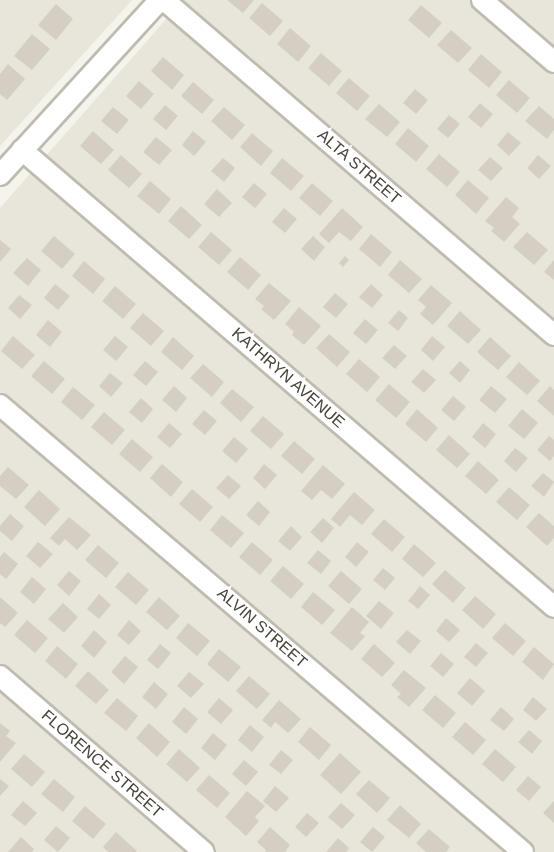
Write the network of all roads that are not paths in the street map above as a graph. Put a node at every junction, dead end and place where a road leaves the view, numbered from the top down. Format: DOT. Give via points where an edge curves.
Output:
graph roads {
  1 [pos="162,0"];
  2 [pos="482,0"];
  3 [pos="554,62"];
  4 [pos="22,150"];
  5 [pos="0,175"];
  6 [pos="554,335"];
  7 [pos="0,405"];
  8 [pos="554,607"];
  9 [pos="0,676"];
  10 [pos="204,852"];
  11 [pos="523,852"];
  1 -- 4 [label="street"];
  1 -- 6 [label="street, ALTA STREET"];
  2 -- 3 [label="street"];
  4 -- 5 [label="street"];
  4 -- 8 [label="street, KATHRYN AVENUE"];
  7 -- 11 [label="street, ALVIN STREET"];
  9 -- 10 [label="street, FLORENCE STREET"];
}
